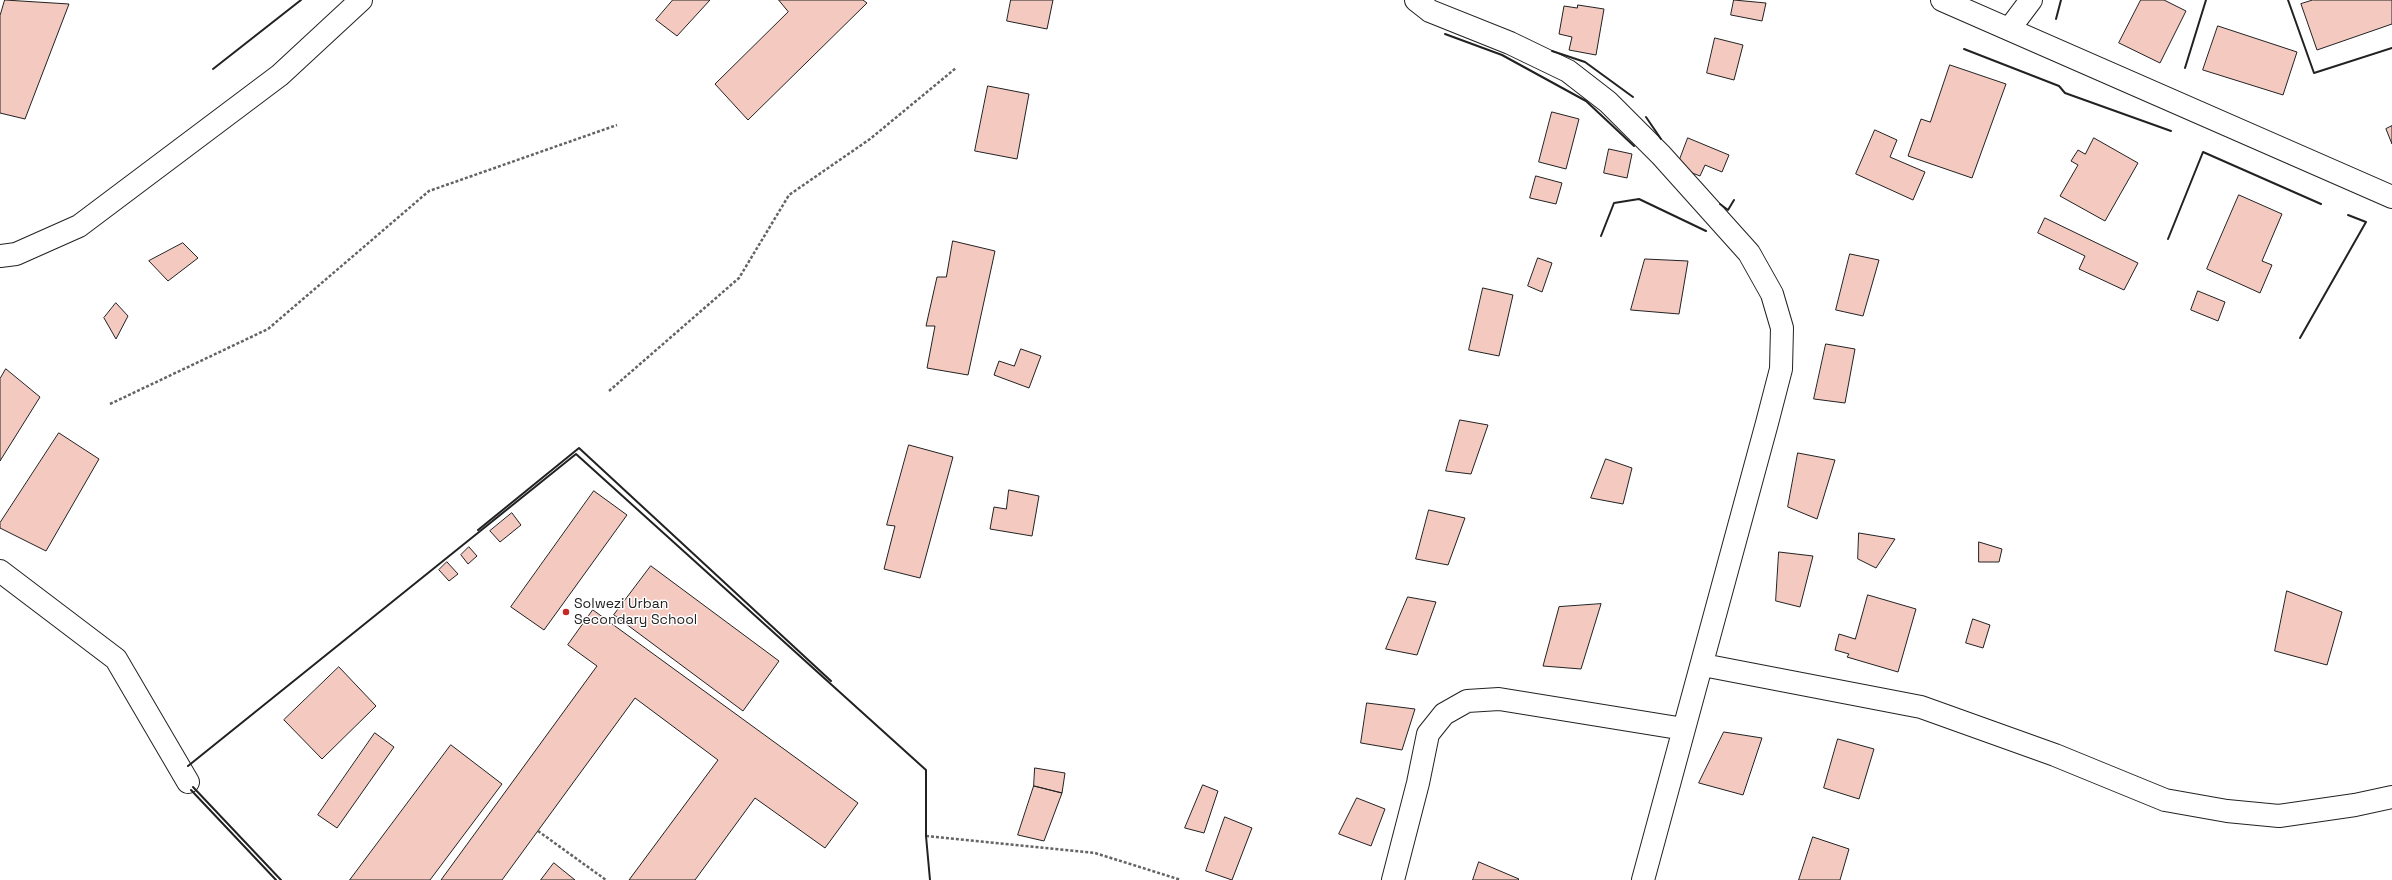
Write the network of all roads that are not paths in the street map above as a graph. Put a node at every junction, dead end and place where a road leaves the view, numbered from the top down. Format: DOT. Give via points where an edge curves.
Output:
graph roads {
  1 [pos="361,0"];
  2 [pos="1416,0"];
  3 [pos="1942,0"];
  4 [pos="2031,0"];
  5 [pos="2010,28"];
  6 [pos="2392,197"];
  7 [pos="0,256"];
  8 [pos="0,571"];
  9 [pos="1703,665"];
  10 [pos="1684,729"];
  11 [pos="188,782"];
  12 [pos="2392,797"];
  13 [pos="1393,880"];
  14 [pos="1643,880"];
  1 -- 7 [label="street" via="280,75 79,226 16,254"];
  2 -- 9 [label="street" via="1430,11 1510,43 1568,71 1608,102 1662,155 1740,242 1772,294 1782,328 1780,369"];
  3 -- 5 [label="street"];
  4 -- 5 [label="street"];
  5 -- 6 [label="street"];
  8 -- 11 [label="street" via="116,659"];
  9 -- 10 [label="street"];
  9 -- 12 [label="street" via="1921,707 2049,752 2165,800 2227,811 2280,816"];
  10 -- 13 [label="street" via="1499,699 1467,701 1444,714 1428,734"];
  10 -- 14 [label="street"];
}
